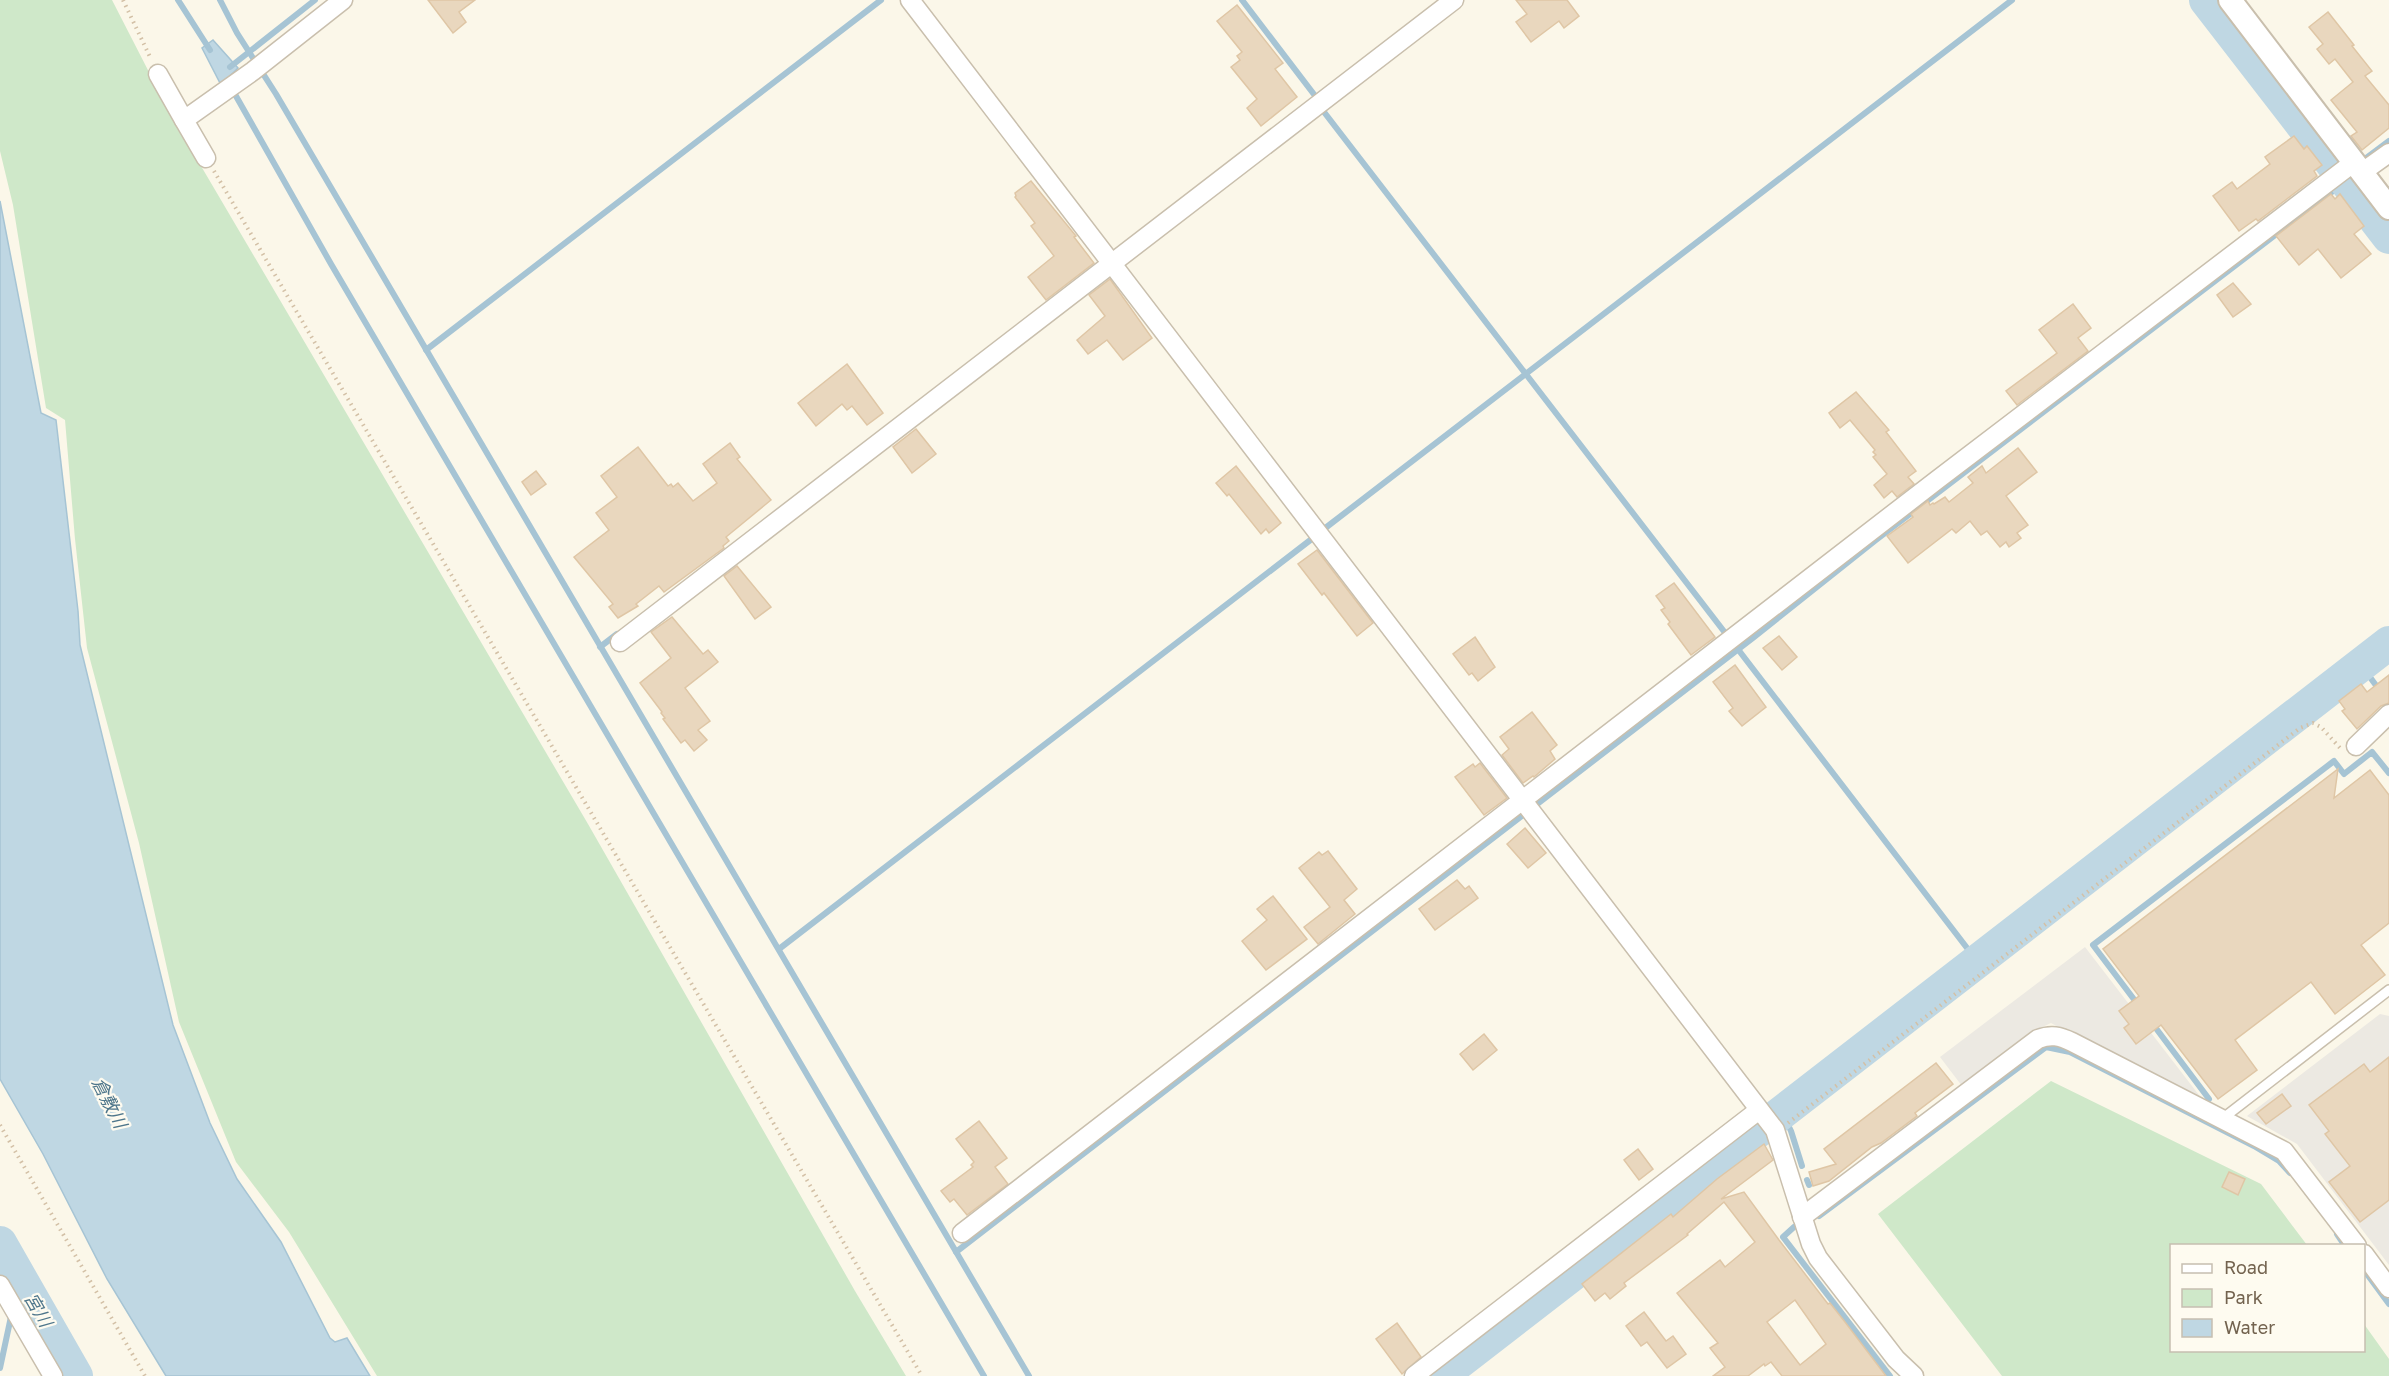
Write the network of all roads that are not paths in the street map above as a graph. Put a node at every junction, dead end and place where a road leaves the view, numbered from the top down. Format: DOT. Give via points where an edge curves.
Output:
graph roads {
  1 [pos="343,0"];
  2 [pos="910,0"];
  3 [pos="1454,0"];
  4 [pos="2230,0"];
  5 [pos="158,74"];
  6 [pos="184,120"];
  7 [pos="2389,153"];
  8 [pos="206,158"];
  9 [pos="2349,170"];
  10 [pos="2389,208"];
  11 [pos="1113,264"];
  12 [pos="620,642"];
  13 [pos="2389,714"];
  14 [pos="2356,746"];
  15 [pos="1528,807"];
  16 [pos="2389,990"];
  17 [pos="1766,1119"];
  18 [pos="2222,1119"];
  19 [pos="1802,1217"];
  20 [pos="962,1233"];
  21 [pos="2356,1244"];
  22 [pos="2365,1255"];
  23 [pos="0,1285"];
  24 [pos="2389,1288"];
  25 [pos="53,1376"];
  26 [pos="1414,1376"];
  27 [pos="1914,1376"];
  1 -- 6 [label="street"];
  2 -- 11 [label="street"];
  3 -- 11 [label="street"];
  4 -- 9 [label="street"];
  5 -- 6 [label="street"];
  6 -- 8 [label="street"];
  7 -- 9 [label="street"];
  9 -- 10 [label="street"];
  9 -- 15 [label="street" via="1937,480"];
  11 -- 12 [label="street"];
  11 -- 15 [label="street"];
  13 -- 14 [label="street"];
  15 -- 17 [label="street"];
  15 -- 20 [label="street"];
  16 -- 18 [label="lane"];
  17 -- 19 [label="street"];
  17 -- 26 [label="street"];
  18 -- 19 [label="street" via="2072,1042 2048,1035"];
  18 -- 21 [label="street" via="2284,1151"];
  19 -- 27 [label="street" via="1818,1258 1896,1359"];
  22 -- 24 [label="street"];
  23 -- 25 [label="street"];
}
